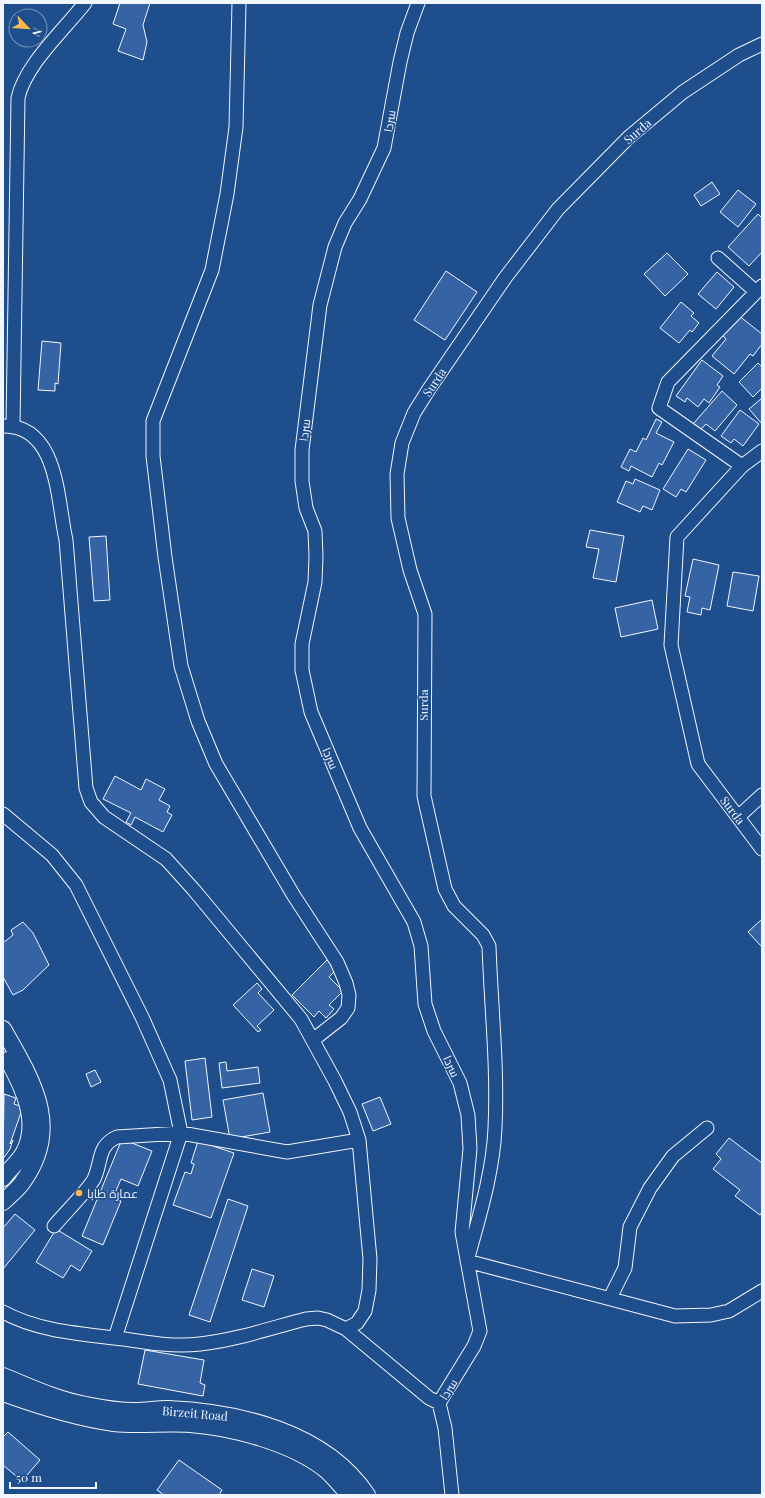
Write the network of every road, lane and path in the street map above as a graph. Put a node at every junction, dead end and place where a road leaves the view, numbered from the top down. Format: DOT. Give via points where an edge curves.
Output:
graph roads {
  1 [pos="86,3"];
  2 [pos="239,3"];
  3 [pos="418,3"];
  4 [pos="762,44"];
  5 [pos="718,258"];
  6 [pos="759,288"];
  7 [pos="8,426"];
  8 [pos="762,451"];
  9 [pos="742,466"];
  10 [pos="762,795"];
  11 [pos="3,814"];
  12 [pos="738,817"];
  13 [pos="762,849"];
  14 [pos="3,1028"];
  15 [pos="313,1040"];
  16 [pos="3,1051"];
  17 [pos="707,1128"];
  18 [pos="181,1133"];
  19 [pos="359,1140"];
  20 [pos="3,1178"];
  21 [pos="3,1202"];
  22 [pos="54,1226"];
  23 [pos="467,1261"];
  24 [pos="762,1291"];
  25 [pos="610,1298"];
  26 [pos="3,1312"];
  27 [pos="346,1330"];
  28 [pos="115,1338"];
  29 [pos="3,1376"];
  30 [pos="3,1393"];
  31 [pos="438,1403"];
  32 [pos="349,1495"];
  33 [pos="367,1495"];
  34 [pos="452,1495"];
  1 -- 7 [label="street" via="33,66 20,88 18,98"];
  2 -- 15 [label="street" via="236,128 227,194 212,270 153,421 153,456 181,666 198,721 216,764 294,896 337,962 346,983 349,995 348,1008 341,1018"];
  3 -- 23 [label="street, سردا" via="401,55 384,148 335,247 320,305 302,450 302,481 306,508 315,531 316,557 315,582 302,644 302,670 310,712 360,828 414,922 421,946 425,1004 434,1030 460,1083 468,1115 470,1142 462,1232"];
  4 -- 23 [label="street, Surda" via="739,55 682,92 629,137 558,209 505,278 429,389 412,419 400,451 397,474 398,518 410,570 424,614 424,796 445,889 454,906 483,935 490,946 495,1129 488,1183"];
  5 -- 6 [label="street"];
  6 -- 9 [label="street" via="668,382 659,408"];
  7 -- 15 [label="street" via="27,432 42,447 57,482 66,540 86,788 91,802 104,817 166,860 194,890 301,1019"];
  8 -- 9 [label="street, Surda"];
  9 -- 12 [label="street, Surda" via="677,537 671,645 698,764"];
  10 -- 12 [label="street"];
  11 -- 18 [label="street" via="52,855 76,885 142,1017 170,1080"];
  12 -- 13 [label="street, Surda"];
  14 -- 21 [label="main road" via="32,1080 41,1113 42,1130 38,1155 30,1170 22,1184"];
  15 -- 19 [label="street" via="350,1112"];
  16 -- 20 [label="main road" via="27,1101 30,1124 23,1153"];
  17 -- 25 [label="street" via="673,1156 650,1188 630,1227 625,1268"];
  18 -- 19 [label="street" via="287,1152"];
  18 -- 22 [label="street" via="117,1137 108,1141 94,1179"];
  18 -- 28 [label="street"];
  19 -- 27 [label="street" via="368,1236 369,1290 365,1311 357,1323"];
  23 -- 25 [label="street"];
  23 -- 31 [label="street, سردا" via="480,1331 474,1346"];
  24 -- 25 [label="street" via="730,1311 710,1315 675,1316"];
  26 -- 28 [label="street" via="47,1329"];
  27 -- 28 [label="street" via="318,1318 198,1345 165,1345"];
  27 -- 31 [label="street"];
  29 -- 33 [label="main road, Birzeit Road" via="85,1405 133,1411 166,1409 222,1414 261,1425 300,1438 328,1453"];
  30 -- 32 [label="main road, Birzeit Road" via="81,1418 134,1424 212,1426 264,1440 298,1453 326,1470"];
  31 -- 34 [label="street, سردا" via="445,1428"];
}
